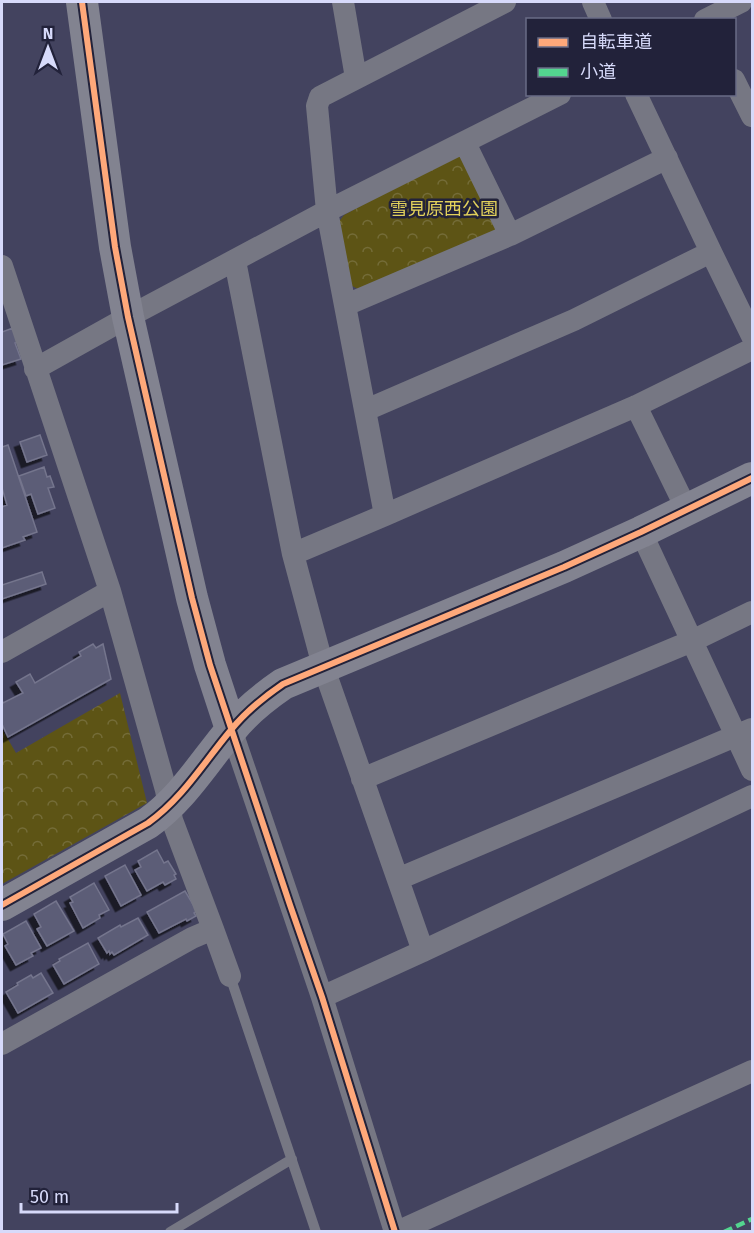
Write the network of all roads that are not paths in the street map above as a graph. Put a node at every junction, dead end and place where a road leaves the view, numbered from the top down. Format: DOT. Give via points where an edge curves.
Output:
graph roads {
  1 [pos="82,2"];
  2 [pos="344,2"];
  3 [pos="505,2"];
  4 [pos="593,2"];
  5 [pos="741,2"];
  6 [pos="600,18"];
  7 [pos="709,18"];
  8 [pos="356,78"];
  9 [pos="736,82"];
  10 [pos="556,96"];
  11 [pos="637,96"];
  12 [pos="753,116"];
  13 [pos="465,143"];
  14 [pos="667,158"];
  15 [pos="327,211"];
  16 [pos="510,235"];
  17 [pos="711,252"];
  18 [pos="235,261"];
  19 [pos="2,266"];
  20 [pos="346,305"];
  21 [pos="128,317"];
  22 [pos="753,336"];
  23 [pos="753,349"];
  24 [pos="35,369"];
  25 [pos="636,405"];
  26 [pos="366,410"];
  27 [pos="753,478"];
  28 [pos="687,510"];
  29 [pos="386,515"];
  30 [pos="641,532"];
  31 [pos="293,554"];
  32 [pos="110,591"];
  33 [pos="753,612"];
  34 [pos="692,641"];
  35 [pos="2,652"];
  36 [pos="323,666"];
  37 [pos="231,729"];
  38 [pos="745,733"];
  39 [pos="753,770"];
  40 [pos="362,779"];
  41 [pos="753,796"];
  42 [pos="170,806"];
  43 [pos="398,879"];
  44 [pos="2,906"];
  45 [pos="213,929"];
  46 [pos="423,951"];
  47 [pos="230,976"];
  48 [pos="322,997"];
  49 [pos="2,1044"];
  50 [pos="753,1071"];
  51 [pos="292,1159"];
  52 [pos="170,1232"];
  53 [pos="316,1232"];
  54 [pos="396,1232"];
  1 -- 21 [label="street"];
  2 -- 8 [label="street"];
  3 -- 8 [label="street"];
  4 -- 6 [label="street"];
  5 -- 7 [label="street"];
  8 -- 15 [label="street" via="320,97 317,106"];
  9 -- 12 [label="street"];
  10 -- 13 [label="street"];
  11 -- 14 [label="street"];
  13 -- 15 [label="street"];
  13 -- 16 [label="street"];
  14 -- 16 [label="street"];
  14 -- 17 [label="street"];
  15 -- 18 [label="street"];
  15 -- 20 [label="street"];
  16 -- 20 [label="street"];
  17 -- 22 [label="street"];
  17 -- 26 [label="street" via="574,320"];
  18 -- 21 [label="street"];
  18 -- 31 [label="street"];
  19 -- 24 [label="street"];
  20 -- 26 [label="street"];
  21 -- 24 [label="street"];
  21 -- 37 [label="street" via="192,597"];
  23 -- 25 [label="street"];
  24 -- 32 [label="street"];
  25 -- 28 [label="street"];
  25 -- 29 [label="street"];
  26 -- 29 [label="street"];
  27 -- 28 [label="street"];
  28 -- 30 [label="street"];
  29 -- 31 [label="street"];
  30 -- 34 [label="street"];
  30 -- 36 [label="street"];
  31 -- 36 [label="street"];
  32 -- 35 [label="street"];
  32 -- 42 [label="street"];
  33 -- 34 [label="street"];
  34 -- 38 [label="street"];
  34 -- 40 [label="street"];
  36 -- 37 [label="street" via="283,684"];
  36 -- 40 [label="street"];
  37 -- 42 [label="street"];
  37 -- 48 [label="street"];
  38 -- 39 [label="street"];
  38 -- 43 [label="street"];
  40 -- 43 [label="street"];
  41 -- 46 [label="street"];
  42 -- 44 [label="street" via="148,823"];
  42 -- 45 [label="street"];
  43 -- 46 [label="street"];
  45 -- 47 [label="street"];
  45 -- 49 [label="street"];
  46 -- 48 [label="street"];
  47 -- 51 [label="lane"];
  48 -- 54 [label="street"];
  50 -- 54 [label="street"];
  51 -- 52 [label="lane"];
  51 -- 53 [label="lane"];
}
